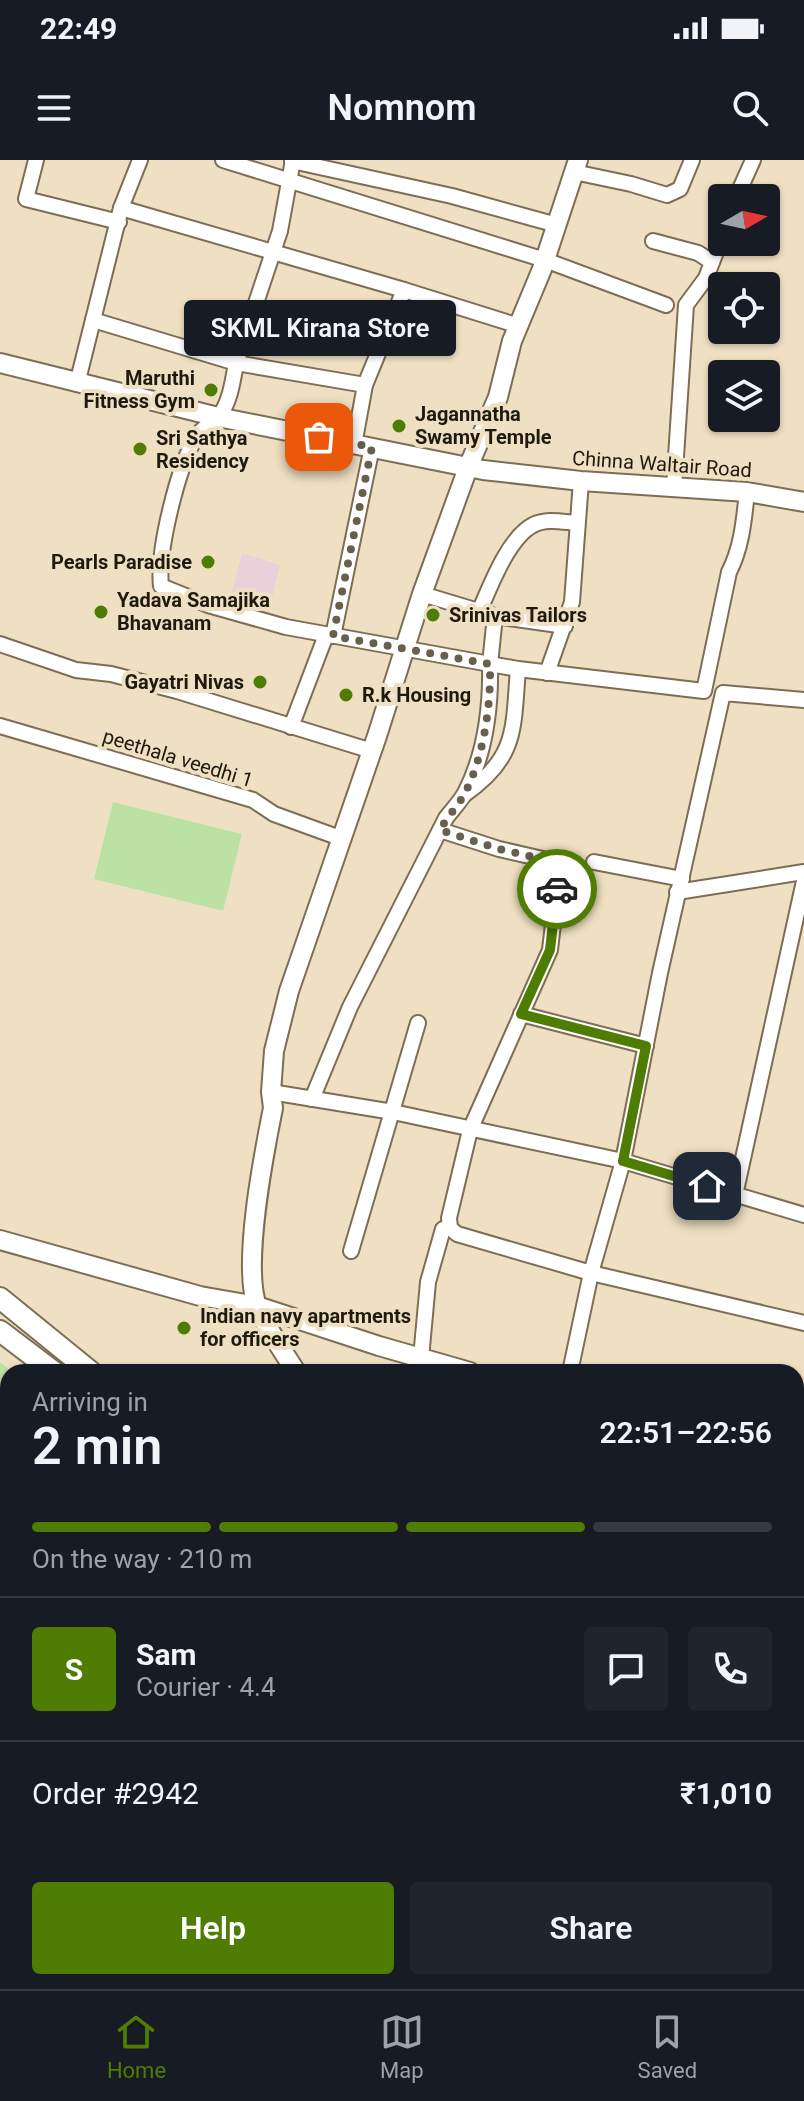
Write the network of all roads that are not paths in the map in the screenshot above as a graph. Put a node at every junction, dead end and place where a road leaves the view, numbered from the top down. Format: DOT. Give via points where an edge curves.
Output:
graph roads {
  1 [pos="36,160"];
  2 [pos="140,160"];
  3 [pos="223,160"];
  4 [pos="692,160"];
  5 [pos="753,160"];
  6 [pos="292,161"];
  7 [pos="576,166"];
  8 [pos="287,179"];
  9 [pos="742,184"];
  10 [pos="120,215"];
  11 [pos="557,225"];
  12 [pos="653,241"];
  13 [pos="273,252"];
  14 [pos="714,256"];
  15 [pos="545,260"];
  16 [pos="712,262"];
  17 [pos="404,290"];
  18 [pos="666,305"];
  19 [pos="93,320"];
  20 [pos="519,326"];
  21 [pos="0,363"];
  22 [pos="236,363"];
  23 [pos="77,384"];
  24 [pos="365,385"];
  25 [pos="218,417"];
  26 [pos="363,446"];
  27 [pos="469,465"];
  28 [pos="581,481"];
  29 [pos="674,487"];
  30 [pos="747,492"];
  31 [pos="804,502"];
  32 [pos="577,523"];
  33 [pos="422,594"];
  34 [pos="479,612"];
  35 [pos="495,616"];
  36 [pos="565,626"];
  37 [pos="329,636"];
  38 [pos="0,644"];
  39 [pos="405,647"];
  40 [pos="490,664"];
  41 [pos="518,669"];
  42 [pos="547,673"];
  43 [pos="704,691"];
  44 [pos="723,693"];
  45 [pos="804,700"];
  46 [pos="0,726"];
  47 [pos="291,727"];
  48 [pos="372,751"];
  49 [pos="465,794"];
  50 [pos="440,830"];
  51 [pos="340,838"];
  52 [pos="594,862"];
  53 [pos="804,872"];
  54 [pos="804,881"];
  55 [pos="680,886"];
  56 [pos="521,1014"];
  57 [pos="418,1023"];
  58 [pos="646,1046"];
  59 [pos="271,1092"];
  60 [pos="312,1099"];
  61 [pos="393,1112"];
  62 [pos="470,1130"];
  63 [pos="623,1161"];
  64 [pos="735,1195"];
  65 [pos="804,1215"];
  66 [pos="443,1229"];
  67 [pos="0,1240"];
  68 [pos="351,1251"];
  69 [pos="591,1273"];
  70 [pos="0,1298"];
  71 [pos="257,1306"];
  72 [pos="804,1323"];
  73 [pos="0,1331"];
  74 [pos="421,1358"];
  75 [pos="43,1364"];
  76 [pos="81,1364"];
  77 [pos="291,1364"];
  78 [pos="442,1364"];
  79 [pos="572,1364"];
  1 -- 10 [label="street" via="26,199"];
  2 -- 10 [label="street"];
  3 -- 8 [label="street"];
  4 -- 7 [label="street" via="680,189 667,195"];
  5 -- 9 [label="street"];
  6 -- 8 [label="street"];
  6 -- 11 [label="street"];
  7 -- 11 [label="street"];
  8 -- 13 [label="street"];
  8 -- 15 [label="street"];
  10 -- 13 [label="street"];
  10 -- 19 [label="street"];
  11 -- 15 [label="street"];
  12 -- 16 [label="street"];
  13 -- 17 [label="street"];
  13 -- 22 [label="street"];
  14 -- 16 [label="street"];
  15 -- 18 [label="street"];
  15 -- 20 [label="street"];
  16 -- 29 [label="street" via="686,305"];
  17 -- 20 [label="street"];
  17 -- 24 [label="street"];
  19 -- 22 [label="street"];
  19 -- 23 [label="street"];
  20 -- 27 [label="street" via="498,397"];
  21 -- 23 [label="street, Chinna Waltair Road"];
  22 -- 24 [label="street"];
  22 -- 25 [label="street"];
  23 -- 25 [label="street, Chinna Waltair Road"];
  24 -- 26 [label="street"];
  25 -- 26 [label="street, Chinna Waltair Road"];
  25 -- 37 [label="street" via="195,438 177,491 159,565 161,586 208,605"];
  26 -- 27 [label="street, Chinna Waltair Road"];
  26 -- 37 [label="street"];
  27 -- 28 [label="street, Chinna Waltair Road"];
  27 -- 33 [label="street"];
  28 -- 29 [label="street, Chinna Waltair Road"];
  28 -- 32 [label="street"];
  29 -- 30 [label="street, Chinna Waltair Road"];
  30 -- 31 [label="street, Chinna Waltair Road"];
  30 -- 43 [label="street"];
  32 -- 34 [label="street" via="532,526 501,564"];
  32 -- 36 [label="street" via="572,602"];
  33 -- 34 [label="street"];
  33 -- 39 [label="street"];
  34 -- 35 [label="street"];
  35 -- 36 [label="street"];
  35 -- 40 [label="street"];
  36 -- 42 [label="street"];
  37 -- 39 [label="street"];
  37 -- 47 [label="street"];
  38 -- 47 [label="street" via="76,670 150,683"];
  39 -- 40 [label="street"];
  39 -- 48 [label="street"];
  40 -- 41 [label="street"];
  40 -- 49 [label="street" via="487,718"];
  41 -- 42 [label="street"];
  41 -- 49 [label="street" via="508,749"];
  42 -- 43 [label="street"];
  43 -- 44 [label="street"];
  44 -- 45 [label="street"];
  44 -- 55 [label="street"];
  46 -- 51 [label="street, peethala veedhi 1" via="253,800 274,814"];
  47 -- 48 [label="street"];
  48 -- 51 [label="street"];
  49 -- 50 [label="street"];
  50 -- 56 [label="street" via="560,863 550,950"];
  50 -- 60 [label="street" via="350,1007"];
  51 -- 59 [label="street" via="289,991 274,1051"];
  52 -- 55 [label="street"];
  53 -- 55 [label="street"];
  54 -- 64 [label="street"];
  55 -- 58 [label="street"];
  56 -- 58 [label="street"];
  56 -- 62 [label="street"];
  57 -- 61 [label="street"];
  58 -- 63 [label="street"];
  59 -- 60 [label="street"];
  59 -- 71 [label="street" via="254,1229"];
  60 -- 61 [label="street"];
  61 -- 62 [label="street"];
  61 -- 68 [label="street"];
  62 -- 63 [label="street"];
  62 -- 69 [label="street" via="450,1228"];
  63 -- 64 [label="street"];
  63 -- 69 [label="street"];
  64 -- 65 [label="street"];
  66 -- 74 [label="street" via="428,1282"];
  67 -- 71 [label="street" via="200,1296"];
  69 -- 72 [label="street"];
  69 -- 79 [label="street"];
  70 -- 76 [label="main road"];
  71 -- 74 [label="street"];
  71 -- 77 [label="street"];
  73 -- 75 [label="main road"];
  74 -- 78 [label="street"];
}
